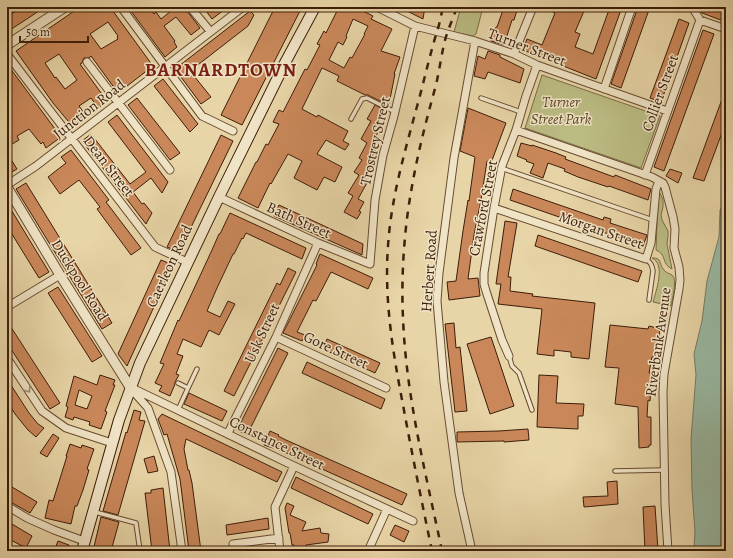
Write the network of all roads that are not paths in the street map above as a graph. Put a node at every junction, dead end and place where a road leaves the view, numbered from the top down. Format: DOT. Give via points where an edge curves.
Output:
graph roads {
  1 [pos="65,7"];
  2 [pos="121,7"];
  3 [pos="190,7"];
  4 [pos="243,7"];
  5 [pos="315,7"];
  6 [pos="377,7"];
  7 [pos="533,7"];
  8 [pos="632,7"];
  9 [pos="692,7"];
  10 [pos="700,20"];
  11 [pos="415,26"];
  12 [pos="726,29"];
  13 [pos="210,32"];
  14 [pos="475,41"];
  15 [pos="7,45"];
  16 [pos="7,54"];
  17 [pos="514,54"];
  18 [pos="88,62"];
  19 [pos="537,65"];
  20 [pos="165,68"];
  21 [pos="604,89"];
  22 [pos="481,98"];
  23 [pos="118,102"];
  24 [pos="667,111"];
  25 [pos="395,112"];
  26 [pos="521,112"];
  27 [pos="351,120"];
  28 [pos="516,130"];
  29 [pos="233,131"];
  30 [pos="72,139"];
  31 [pos="501,168"];
  32 [pos="170,170"];
  33 [pos="645,175"];
  34 [pos="659,181"];
  35 [pos="7,186"];
  36 [pos="219,197"];
  37 [pos="494,208"];
  38 [pos="654,220"];
  39 [pos="318,243"];
  40 [pos="646,260"];
  41 [pos="187,262"];
  42 [pos="370,264"];
  43 [pos="60,275"];
  44 [pos="649,300"];
  45 [pos="7,307"];
  46 [pos="276,337"];
  47 [pos="509,356"];
  48 [pos="7,358"];
  49 [pos="196,369"];
  50 [pos="178,383"];
  51 [pos="130,387"];
  52 [pos="188,388"];
  53 [pos="386,388"];
  54 [pos="178,410"];
  55 [pos="532,410"];
  56 [pos="228,433"];
  57 [pos="112,443"];
  58 [pos="294,466"];
  59 [pos="664,470"];
  60 [pos="615,471"];
  61 [pos="7,506"];
  62 [pos="387,509"];
  63 [pos="93,511"];
  64 [pos="413,521"];
  65 [pos="279,538"];
  66 [pos="233,544"];
  67 [pos="83,546"];
  68 [pos="140,551"];
  69 [pos="182,551"];
  70 [pos="280,551"];
  71 [pos="368,551"];
  72 [pos="472,551"];
  73 [pos="668,551"];
  1 -- 15 [label="street"];
  2 -- 20 [label="street"];
  3 -- 13 [label="street"];
  4 -- 13 [label="street, Junction Road"];
  5 -- 36 [label="main road, Caerleon Road"];
  6 -- 11 [label="street, Turner Street"];
  7 -- 17 [label="street"];
  8 -- 21 [label="street"];
  9 -- 10 [label="street"];
  10 -- 12 [label="street"];
  10 -- 24 [label="street, Collier Street"];
  11 -- 14 [label="street, Turner Street"];
  11 -- 25 [label="street, Trostrey Street"];
  13 -- 20 [label="street, Junction Road"];
  14 -- 17 [label="street, Turner Street"];
  14 -- 72 [label="street, Herbert Road" via="454,158 437,301 444,382 458,486"];
  16 -- 30 [label="street, Dean Street"];
  17 -- 19 [label="street, Turner Street"];
  18 -- 23 [label="street"];
  19 -- 21 [label="street, Turner Street"];
  19 -- 26 [label="street, Crawford Street"];
  20 -- 23 [label="street, Junction Road"];
  20 -- 29 [label="street" via="202,116"];
  21 -- 24 [label="street, Turner Street"];
  22 -- 26 [label="lane"];
  23 -- 30 [label="street, Junction Road"];
  23 -- 32 [label="street"];
  24 -- 33 [label="street, Collier Street"];
  25 -- 27 [label="lane" via="364,98"];
  25 -- 42 [label="street, Trostrey Street" via="383,155 375,200"];
  26 -- 28 [label="street, Crawford Street"];
  28 -- 31 [label="street, Crawford Street"];
  28 -- 33 [label="street"];
  30 -- 35 [label="street, Junction Road"];
  30 -- 41 [label="street, Dean Street" via="156,247"];
  31 -- 37 [label="street, Crawford Street"];
  31 -- 38 [label="lane"];
  33 -- 34 [label="street"];
  34 -- 38 [label="street, Morgan Street"];
  34 -- 59 [label="street, Riverbank Avenue" via="665,187 674,217 674,248 680,280 664,374"];
  35 -- 43 [label="street, Duckpool Road"];
  36 -- 39 [label="street, Bath Street"];
  36 -- 41 [label="main road, Caerleon Road"];
  37 -- 40 [label="street, Morgan Street"];
  37 -- 47 [label="street, Crawford Street" via="484,284"];
  38 -- 40 [label="street, Morgan Street"];
  39 -- 42 [label="street, Bath Street"];
  39 -- 46 [label="street, Usk Street"];
  40 -- 44 [label="lane" via="651,263 653,271"];
  41 -- 51 [label="main road, Caerleon Road"];
  43 -- 45 [label="street"];
  43 -- 51 [label="street, Duckpool Road"];
  46 -- 53 [label="street, Gore Street"];
  46 -- 56 [label="street, Usk Street"];
  47 -- 55 [label="lane" via="512,366 519,373"];
  48 -- 57 [label="street, one-way" via="42,411 66,428"];
  49 -- 52 [label="lane"];
  50 -- 52 [label="lane"];
  51 -- 54 [label="street, Constance Street"];
  51 -- 57 [label="main road, Caerleon Road"];
  51 -- 69 [label="street" via="148,408 171,472"];
  52 -- 54 [label="lane"];
  54 -- 56 [label="street, Constance Street"];
  56 -- 58 [label="street, Constance Street"];
  57 -- 63 [label="main road, Caerleon Road"];
  58 -- 62 [label="street, Constance Street"];
  58 -- 65 [label="street" via="275,507"];
  59 -- 60 [label="lane"];
  59 -- 73 [label="street, Riverbank Avenue"];
  61 -- 67 [label="street"];
  62 -- 64 [label="street, Constance Street"];
  62 -- 71 [label="street"];
  63 -- 67 [label="main road, Caerleon Road"];
  63 -- 68 [label="lane" via="136,523"];
  65 -- 66 [label="street"];
  65 -- 70 [label="street"];
}
